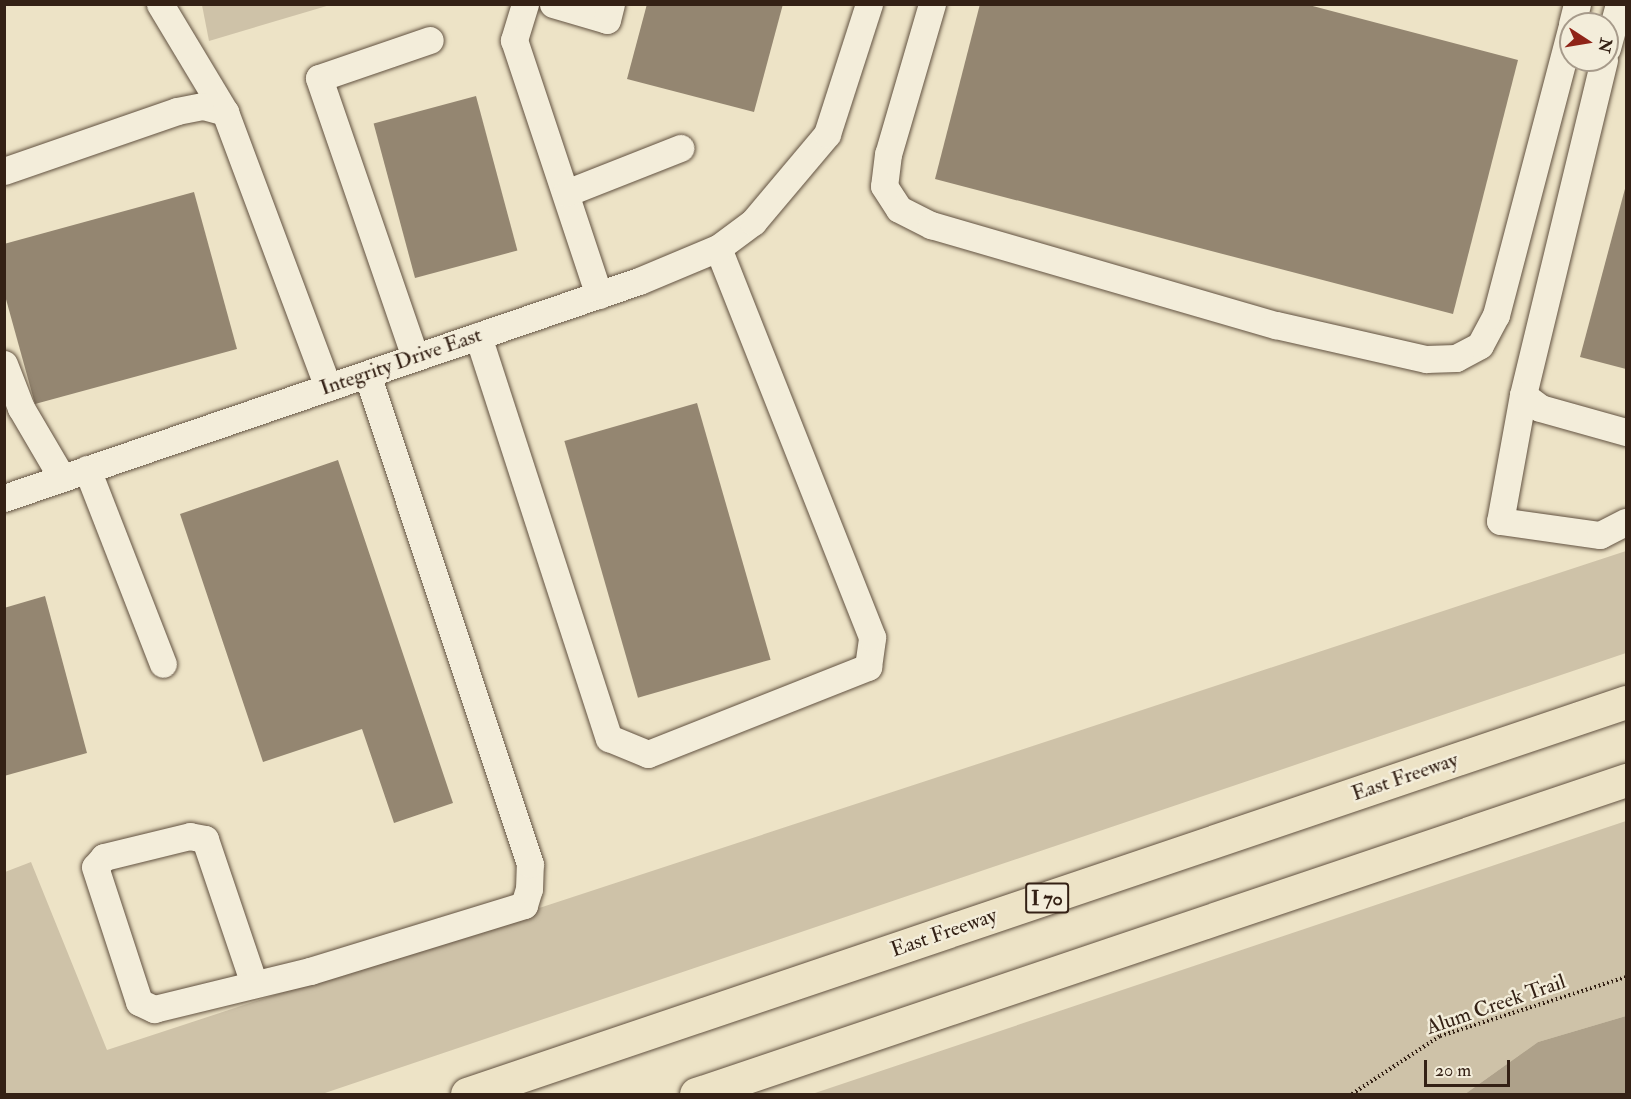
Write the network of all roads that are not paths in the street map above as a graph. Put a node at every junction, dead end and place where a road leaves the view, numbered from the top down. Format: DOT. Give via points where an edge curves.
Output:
graph roads {
  1 [pos="160,4"];
  2 [pos="525,4"];
  3 [pos="553,4"];
  4 [pos="611,4"];
  5 [pos="869,4"];
  6 [pos="932,4"];
  7 [pos="430,40"];
  8 [pos="1560,72"];
  9 [pos="1601,72"];
  10 [pos="225,112"];
  11 [pos="680,148"];
  12 [pos="4,171"];
  13 [pos="566,193"];
  14 [pos="718,248"];
  15 [pos="599,295"];
  16 [pos="478,336"];
  17 [pos="415,357"];
  18 [pos="4,364"];
  19 [pos="367,374"];
  20 [pos="328,387"];
  21 [pos="1523,395"];
  22 [pos="1626,432"];
  23 [pos="87,469"];
  24 [pos="62,478"];
  25 [pos="4,498"];
  26 [pos="1626,522"];
  27 [pos="163,664"];
  28 [pos="1626,702"];
  29 [pos="1626,780"];
  30 [pos="254,984"];
  31 [pos="467,1095"];
  32 [pos="696,1095"];
  1 -- 10 [label="street"];
  2 -- 13 [label="street" via="514,40"];
  3 -- 4 [label="street" via="607,20"];
  5 -- 14 [label="street, Integrity Drive East" via="827,135 779,194"];
  6 -- 8 [label="street" via="888,154 884,186 899,209 931,225 1276,325 1426,359 1456,358 1480,345 1496,315"];
  7 -- 17 [label="street" via="319,78"];
  9 -- 21 [label="street"];
  10 -- 12 [label="street" via="203,106 177,111"];
  10 -- 20 [label="street"];
  11 -- 13 [label="street"];
  13 -- 15 [label="street"];
  14 -- 15 [label="street, Integrity Drive East"];
  14 -- 16 [label="street" via="872,637 868,667 648,753 609,738"];
  15 -- 16 [label="street, Integrity Drive East"];
  16 -- 17 [label="street, Integrity Drive East"];
  17 -- 19 [label="street, Integrity Drive East"];
  18 -- 24 [label="street" via="21,408"];
  19 -- 20 [label="street, Integrity Drive East"];
  19 -- 30 [label="street" via="530,864 529,889 524,905"];
  20 -- 23 [label="street, Integrity Drive East"];
  21 -- 22 [label="street" via="1540,408"];
  21 -- 26 [label="street" via="1500,521 1600,535"];
  23 -- 24 [label="street, Integrity Drive East"];
  23 -- 27 [label="street"];
  24 -- 25 [label="street, Integrity Drive East"];
  28 -- 31 [label="highway, East Freeway / I 70"];
  29 -- 32 [label="highway"];
  30 -- 30 [label="street" via="154,1009 139,1002 95,867 104,856 190,836 205,839"];
}
